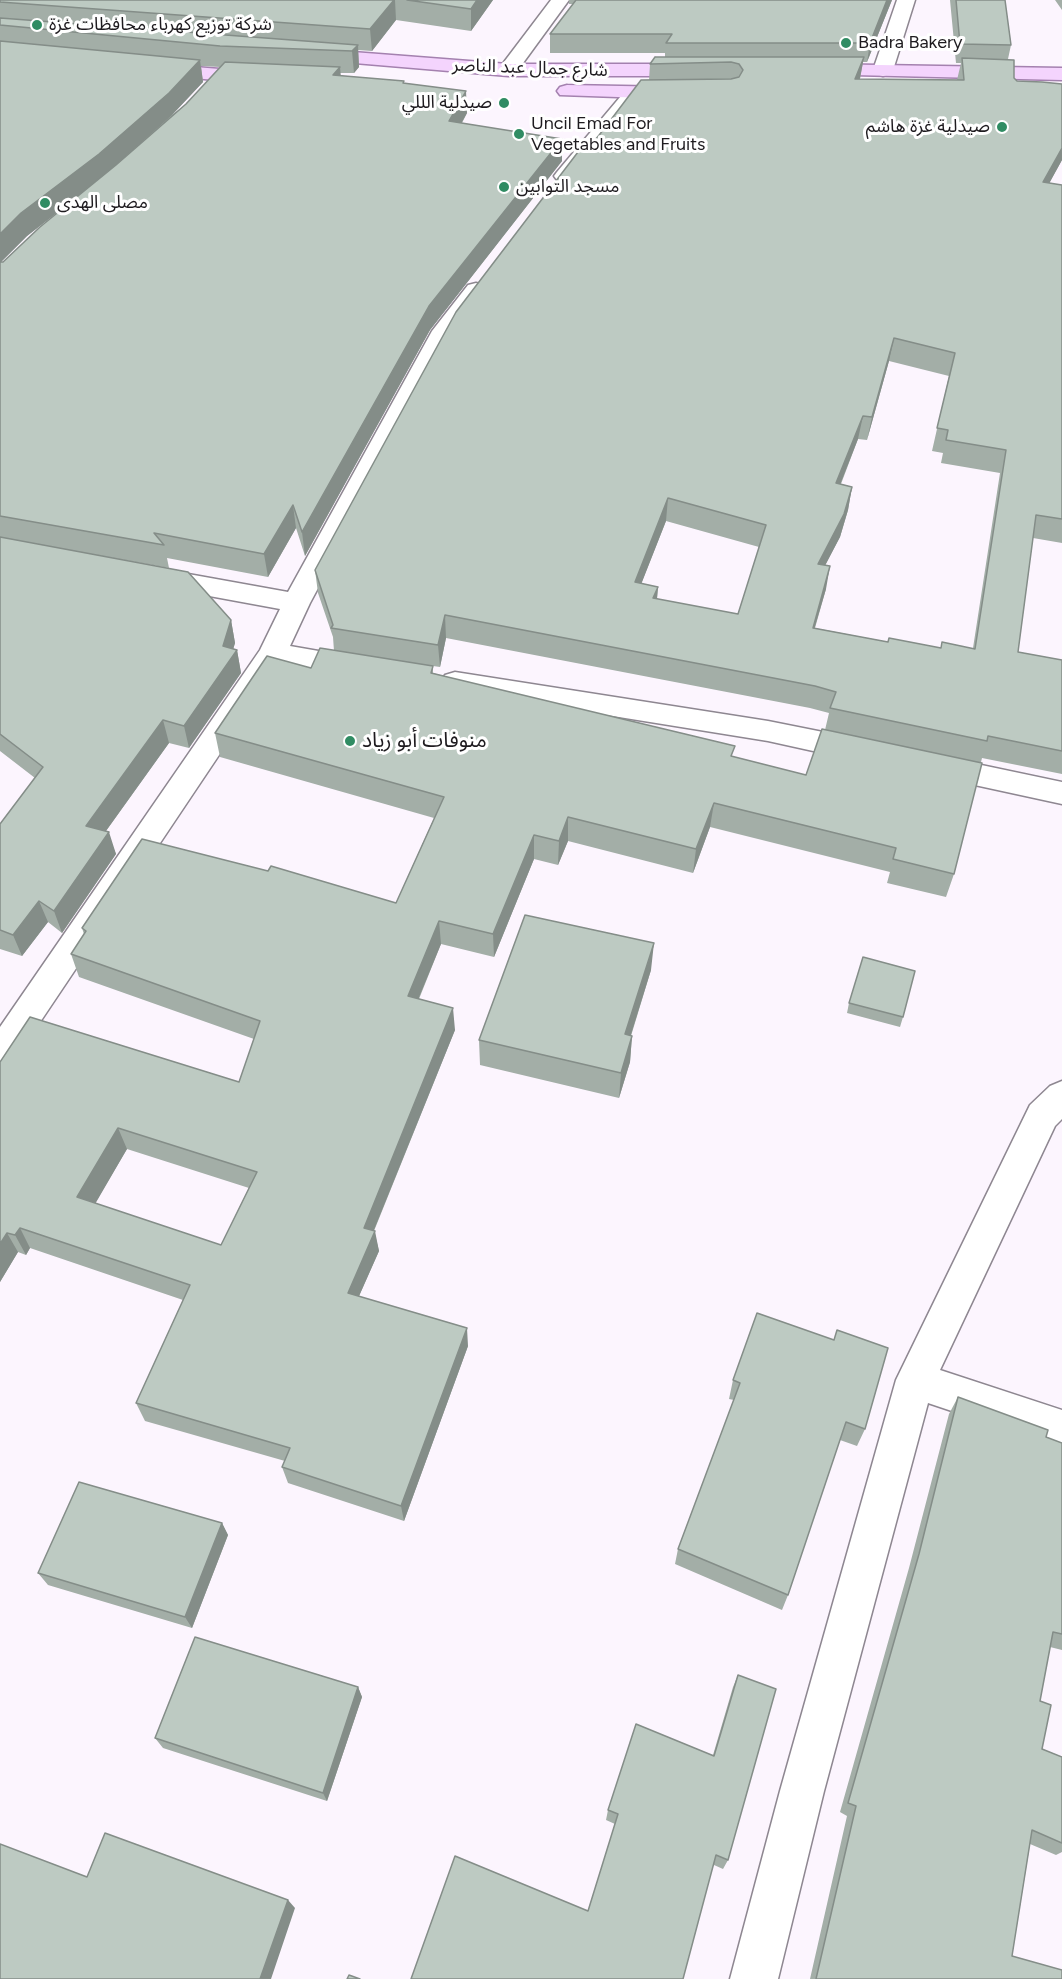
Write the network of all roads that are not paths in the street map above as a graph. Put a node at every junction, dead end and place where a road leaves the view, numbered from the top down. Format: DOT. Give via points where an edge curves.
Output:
graph roads {
  1 [pos="560,0"];
  2 [pos="906,0"];
  3 [pos="296,54"];
  4 [pos="141,68"];
  5 [pos="707,70"];
  6 [pos="801,70"];
  7 [pos="883,70"];
  8 [pos="1062,74"];
  9 [pos="223,76"];
  10 [pos="280,79"];
  11 [pos="506,83"];
  12 [pos="852,89"];
  13 [pos="1062,89"];
  14 [pos="544,90"];
  15 [pos="691,93"];
  16 [pos="633,94"];
  17 [pos="204,96"];
  18 [pos="548,196"];
  19 [pos="493,268"];
  20 [pos="132,572"];
  21 [pos="296,603"];
  22 [pos="273,653"];
  23 [pos="391,672"];
  24 [pos="426,678"];
  25 [pos="1062,793"];
  26 [pos="0,1054"];
  27 [pos="1062,1096"];
  28 [pos="915,1380"];
  29 [pos="1062,1429"];
  30 [pos="754,1979"];
  1 -- 11 [label="street"];
  2 -- 7 [label="street"];
  3 -- 11 [label="main road, شارع جمال عبد الناصر"];
  4 -- 9 [label="main road"];
  5 -- 11 [label="main road, شارع جمال عبد الناصر"];
  6 -- 7 [label="main road"];
  7 -- 8 [label="main road"];
  9 -- 10 [label="main road"];
  9 -- 17 [label="street"];
  12 -- 13 [label="main road"];
  14 -- 16 [label="main road, شارع جمال عبد الناصر"];
  15 -- 16 [label="main road, شارع جمال عبد الناصر"];
  16 -- 18 [label="street"];
  19 -- 21 [label="street" via="444,331"];
  20 -- 21 [label="street"];
  21 -- 22 [label="street"];
  22 -- 23 [label="street"];
  22 -- 26 [label="street"];
  24 -- 25 [label="street" via="768,731"];
  27 -- 28 [label="street" via="1042,1116"];
  28 -- 29 [label="street"];
  28 -- 30 [label="street"];
}
